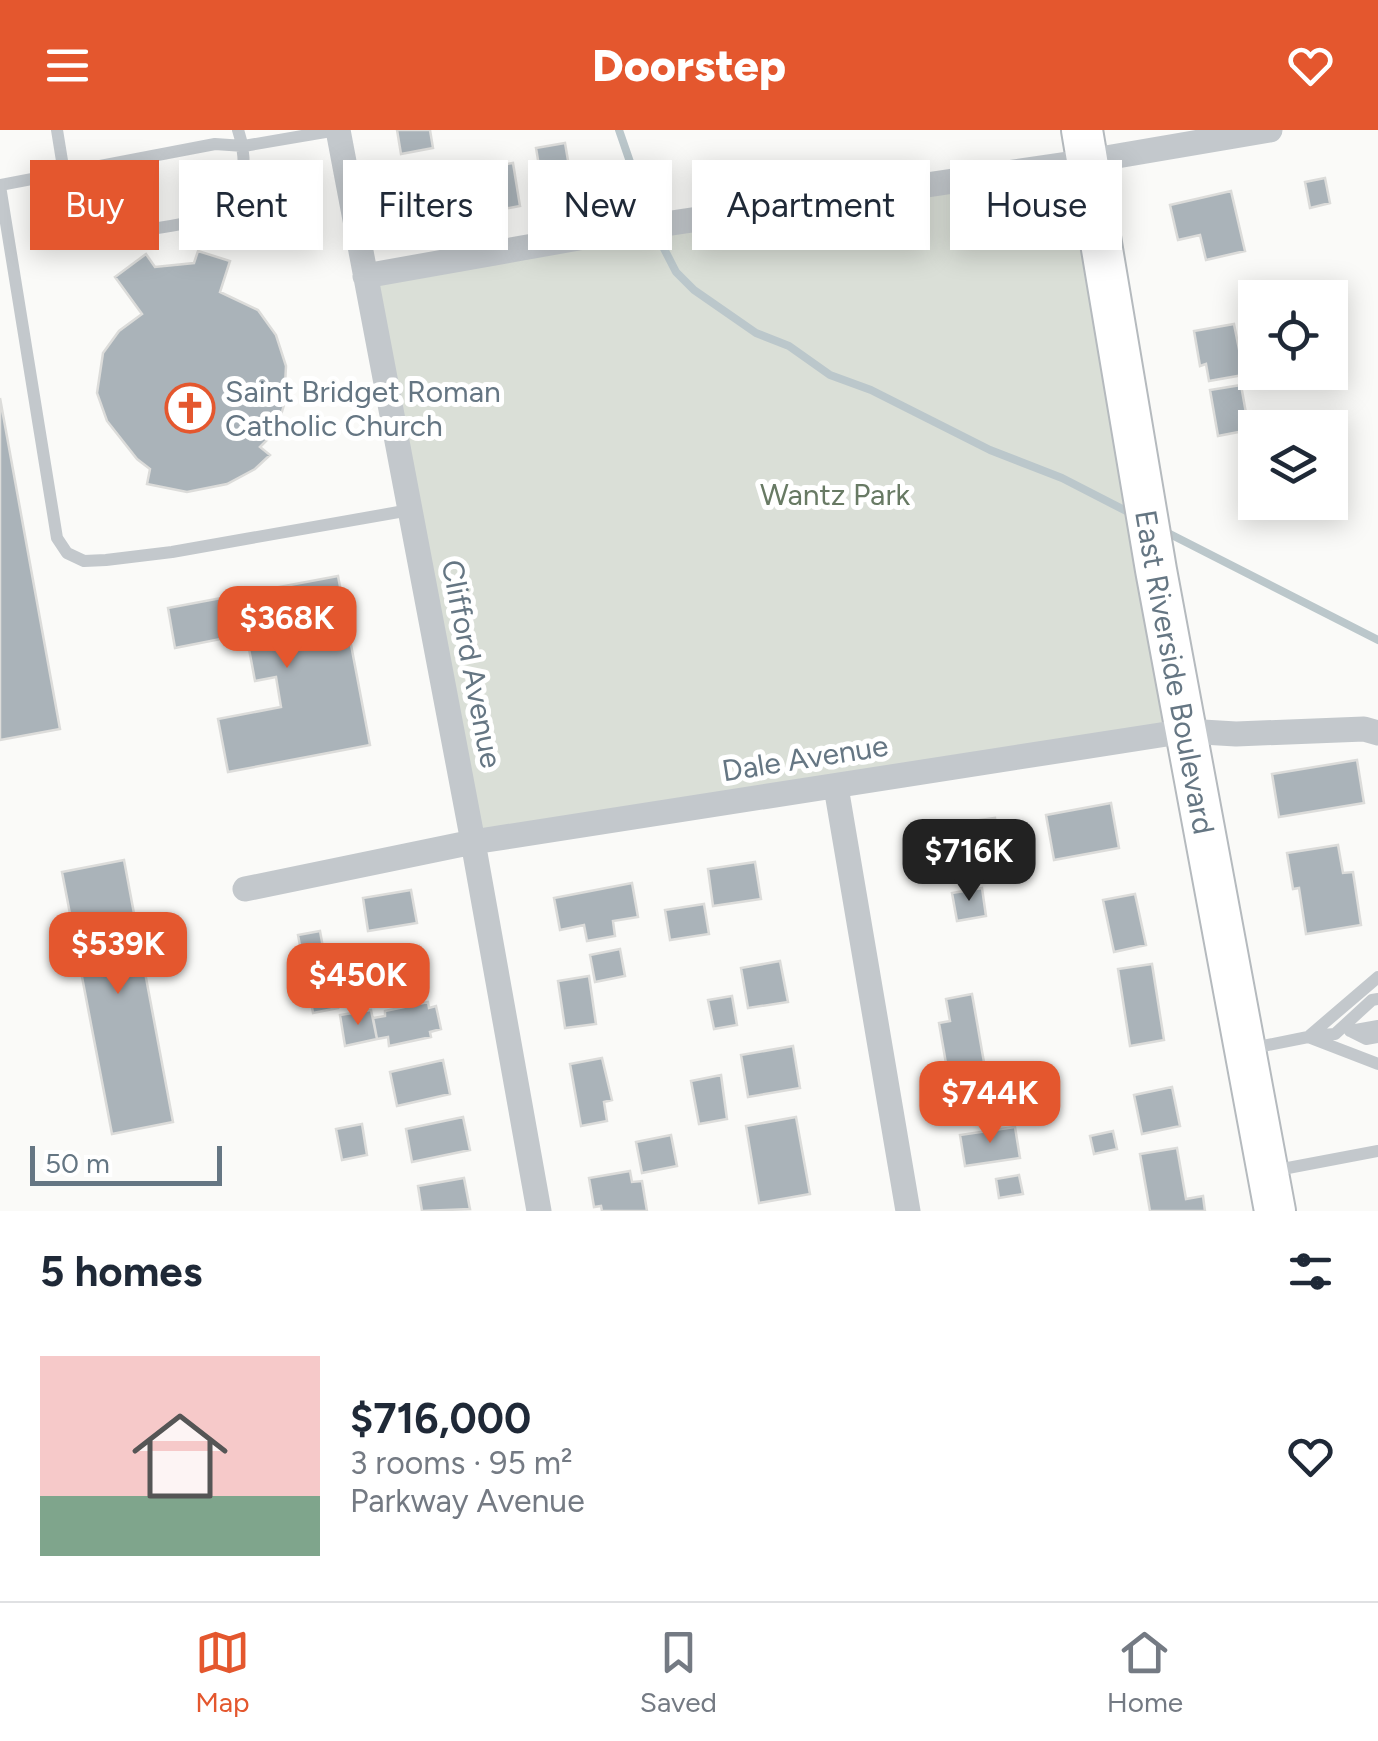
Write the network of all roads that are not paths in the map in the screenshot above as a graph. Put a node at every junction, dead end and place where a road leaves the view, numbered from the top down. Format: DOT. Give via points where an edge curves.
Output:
graph roads {
  1 [pos="57,130"];
  2 [pos="238,130"];
  3 [pos="338,130"];
  4 [pos="1270,130"];
  5 [pos="244,146"];
  6 [pos="1085,146"];
  7 [pos="62,160"];
  8 [pos="131,160"];
  9 [pos="30,180"];
  10 [pos="0,186"];
  11 [pos="159,227"];
  12 [pos="365,276"];
  13 [pos="410,510"];
  14 [pos="1186,731"];
  15 [pos="1378,732"];
  16 [pos="836,787"];
  17 [pos="473,842"];
  18 [pos="244,889"];
  19 [pos="1378,977"];
  20 [pos="1378,986"];
  21 [pos="1378,999"];
  22 [pos="1378,1010"];
  23 [pos="1378,1026"];
  24 [pos="1350,1031"];
  25 [pos="1321,1035"];
  26 [pos="1378,1037"];
  27 [pos="1245,1050"];
  28 [pos="1378,1064"];
  29 [pos="1378,1151"];
  30 [pos="1268,1172"];
  31 [pos="538,1211"];
  32 [pos="908,1211"];
  33 [pos="1276,1211"];
  1 -- 7 [label="lane"];
  2 -- 5 [label="lane"];
  3 -- 5 [label="lane"];
  3 -- 12 [label="street, Clifford Avenue"];
  4 -- 6 [label="street"];
  5 -- 8 [label="lane" via="214,144"];
  5 -- 11 [label="lane" via="240,194 231,210"];
  6 -- 12 [label="street"];
  6 -- 14 [label="main road, East Riverside Boulevard"];
  9 -- 10 [label="lane"];
  10 -- 13 [label="lane" via="58,538 67,553 84,561 172,552"];
  12 -- 13 [label="street, Clifford Avenue"];
  13 -- 17 [label="street, Clifford Avenue"];
  14 -- 15 [label="street, Dale Avenue"];
  14 -- 16 [label="street, Dale Avenue"];
  14 -- 27 [label="main road, East Riverside Boulevard"];
  16 -- 17 [label="street, Dale Avenue"];
  16 -- 32 [label="street"];
  17 -- 18 [label="street, Dale Avenue"];
  17 -- 31 [label="street, Clifford Avenue"];
  19 -- 25 [label="lane"];
  20 -- 25 [label="lane"];
  21 -- 25 [label="lane"];
  22 -- 24 [label="lane"];
  23 -- 24 [label="lane"];
  24 -- 25 [label="lane"];
  24 -- 26 [label="lane"];
  25 -- 27 [label="lane"];
  25 -- 28 [label="lane"];
  27 -- 30 [label="main road, East Riverside Boulevard"];
  29 -- 30 [label="lane"];
  30 -- 33 [label="main road, East Riverside Boulevard"];
}
